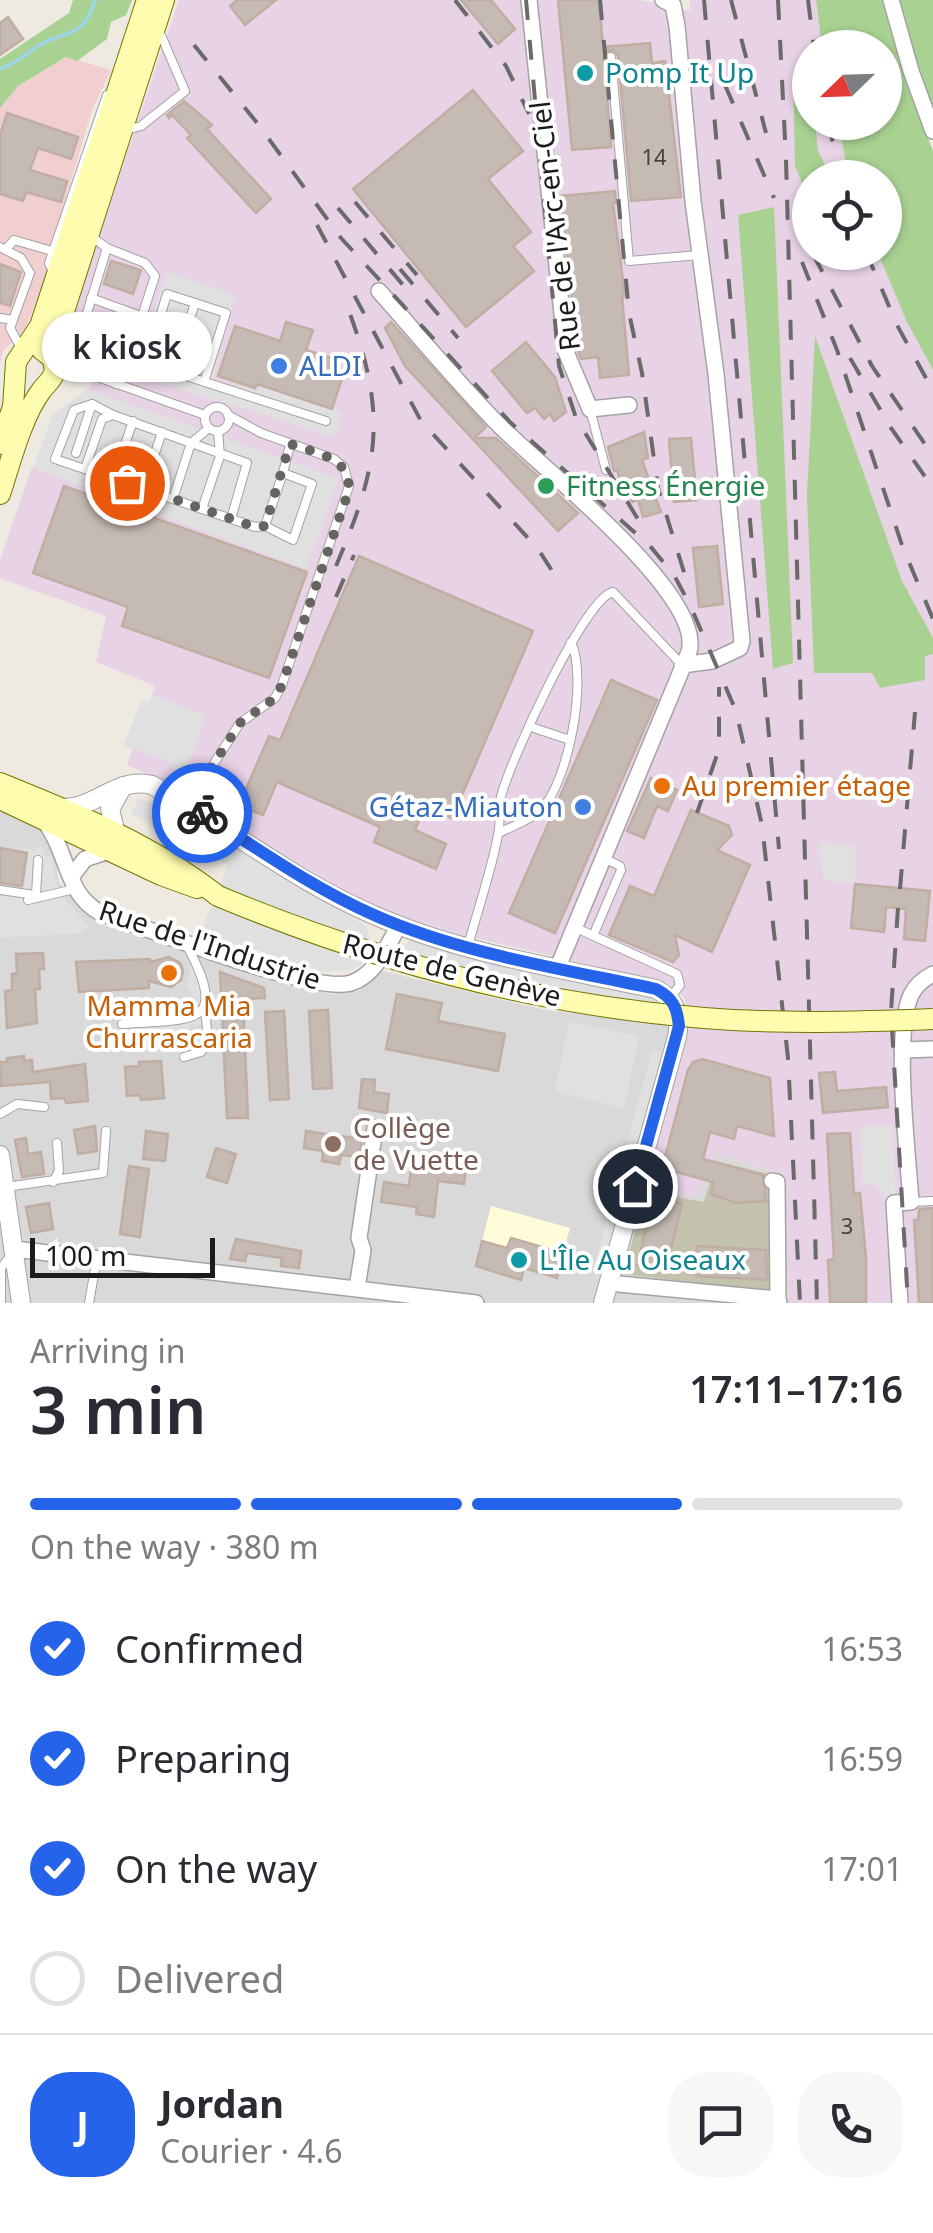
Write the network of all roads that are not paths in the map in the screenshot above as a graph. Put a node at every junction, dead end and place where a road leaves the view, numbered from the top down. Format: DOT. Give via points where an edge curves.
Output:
graph roads {
  1 [pos="147,0"];
  2 [pos="164,0"];
  3 [pos="529,0"];
  4 [pos="663,0"];
  5 [pos="890,0"];
  6 [pos="157,24"];
  7 [pos="134,42"];
  8 [pos="612,57"];
  9 [pos="933,131"];
  10 [pos="122,132"];
  11 [pos="88,233"];
  12 [pos="3,248"];
  13 [pos="107,248"];
  14 [pos="52,252"];
  15 [pos="698,255"];
  16 [pos="56,281"];
  17 [pos="379,291"];
  18 [pos="91,298"];
  19 [pos="196,303"];
  20 [pos="143,316"];
  21 [pos="0,318"];
  22 [pos="12,320"];
  23 [pos="82,327"];
  24 [pos="134,345"];
  25 [pos="15,363"];
  26 [pos="50,369"];
  27 [pos="173,372"];
  28 [pos="80,373"];
  29 [pos="204,382"];
  30 [pos="116,384"];
  31 [pos="225,389"];
  32 [pos="92,404"];
  33 [pos="630,405"];
  34 [pos="220,407"];
  35 [pos="590,409"];
  36 [pos="113,415"];
  37 [pos="205,415"];
  38 [pos="228,415"];
  39 [pos="132,421"];
  40 [pos="326,421"];
  41 [pos="213,429"];
  42 [pos="162,432"];
  43 [pos="191,443"];
  44 [pos="0,444"];
  45 [pos="290,444"];
  46 [pos="76,453"];
  47 [pos="220,456"];
  48 [pos="85,469"];
  49 [pos="606,470"];
  50 [pos="283,473"];
  51 [pos="114,479"];
  52 [pos="143,489"];
  53 [pos="0,494"];
  54 [pos="172,499"];
  55 [pos="202,509"];
  56 [pos="231,519"];
  57 [pos="265,526"];
  58 [pos="571,642"];
  59 [pos="682,666"];
  60 [pos="531,727"];
  61 [pos="570,740"];
  62 [pos="0,780"];
  63 [pos="123,786"];
  64 [pos="0,799"];
  65 [pos="188,804"];
  66 [pos="49,809"];
  67 [pos="499,832"];
  68 [pos="112,841"];
  69 [pos="602,857"];
  70 [pos="38,860"];
  71 [pos="73,882"];
  72 [pos="0,890"];
  73 [pos="36,897"];
  74 [pos="399,925"];
  75 [pos="574,927"];
  76 [pos="593,936"];
  77 [pos="184,940"];
  78 [pos="468,946"];
  79 [pos="558,967"];
  80 [pos="933,974"];
  81 [pos="670,998"];
  82 [pos="205,1007"];
  83 [pos="933,1019"];
  84 [pos="122,1024"];
  85 [pos="933,1048"];
  86 [pos="902,1050"];
  87 [pos="184,1057"];
  88 [pos="44,1107"];
  89 [pos="0,1114"];
  90 [pos="376,1128"];
  91 [pos="106,1131"];
  92 [pos="57,1143"];
  93 [pos="0,1155"];
  94 [pos="772,1181"];
  95 [pos="53,1182"];
  96 [pos="6,1187"];
  97 [pos="933,1200"];
  98 [pos="911,1202"];
  99 [pos="14,1250"];
  100 [pos="97,1258"];
  101 [pos="608,1283"];
  102 [pos="358,1288"];
  103 [pos="391,1298"];
  104 [pos="778,1301"];
  105 [pos="1,1303"];
  106 [pos="21,1303"];
  107 [pos="90,1303"];
  108 [pos="476,1303"];
  109 [pos="602,1303"];
  110 [pos="900,1303"];
  1 -- 7 [label="main road"];
  2 -- 6 [label="main road"];
  3 -- 35 [label="street, Rue de l'Arc-en-Ciel" via="566,352"];
  4 -- 15 [label="street" via="675,13"];
  5 -- 9 [label="street"];
  6 -- 10 [label="main road"];
  6 -- 10 [label="lane" via="185,91 142,126"];
  7 -- 14 [label="lane" via="100,107"];
  7 -- 16 [label="main road"];
  8 -- 15 [label="lane" via="629,262"];
  10 -- 11 [label="main road"];
  11 -- 13 [label="lane"];
  11 -- 26 [label="main road"];
  12 -- 14 [label="lane" via="14,240"];
  12 -- 22 [label="lane" via="21,258 30,274"];
  13 -- 18 [label="lane"];
  13 -- 20 [label="lane" via="151,267 155,276"];
  14 -- 16 [label="lane"];
  15 -- 59 [label="street" via="716,374 740,648"];
  16 -- 25 [label="main road" via="40,326"];
  17 -- 59 [label="street" via="499,426 651,567 690,640"];
  18 -- 20 [label="lane"];
  18 -- 23 [label="lane"];
  19 -- 27 [label="lane"];
  19 -- 27 [label="lane" via="168,294 146,364"];
  19 -- 29 [label="lane" via="226,312"];
  20 -- 24 [label="lane"];
  21 -- 22 [label="lane"];
  22 -- 25 [label="lane"];
  23 -- 24 [label="lane"];
  23 -- 26 [label="lane"];
  24 -- 30 [label="lane"];
  25 -- 26 [label="main road" via="38,348"];
  25 -- 26 [label="main road" via="27,388"];
  25 -- 44 [label="main road" via="13,407"];
  26 -- 28 [label="lane"];
  26 -- 28 [label="lane" via="65,363"];
  26 -- 53 [label="main road"];
  27 -- 29 [label="lane"];
  28 -- 30 [label="lane"];
  29 -- 31 [label="lane"];
  30 -- 37 [label="lane"];
  31 -- 34 [label="lane"];
  31 -- 40 [label="lane"];
  32 -- 36 [label="lane"];
  32 -- 46 [label="lane"];
  32 -- 48 [label="lane" via="71,412 56,459"];
  33 -- 35 [label="street"];
  34 -- 37 [label="lane"];
  34 -- 38 [label="lane"];
  35 -- 49 [label="lane"];
  36 -- 39 [label="lane"];
  36 -- 48 [label="lane" via="102,420"];
  37 -- 41 [label="lane"];
  38 -- 41 [label="lane" via="226,426"];
  38 -- 45 [label="lane"];
  39 -- 42 [label="lane"];
  39 -- 51 [label="lane"];
  41 -- 43 [label="lane"];
  41 -- 47 [label="lane"];
  42 -- 43 [label="lane"];
  42 -- 52 [label="lane"];
  43 -- 47 [label="lane"];
  43 -- 54 [label="lane"];
  45 -- 50 [label="lane"];
  45 -- 65 [label="lane" via="340,464 348,493 282,685 240,723"];
  47 -- 55 [label="lane"];
  47 -- 56 [label="lane" via="244,460 248,467"];
  48 -- 51 [label="lane"];
  50 -- 57 [label="lane"];
  50 -- 57 [label="lane" via="312,484 293,540"];
  51 -- 52 [label="lane"];
  52 -- 54 [label="lane"];
  54 -- 55 [label="lane"];
  55 -- 56 [label="lane"];
  56 -- 57 [label="lane"];
  58 -- 59 [label="lane" via="597,602 612,592"];
  58 -- 60 [label="lane"];
  58 -- 61 [label="lane" via="579,699"];
  59 -- 69 [label="street"];
  60 -- 61 [label="lane"];
  60 -- 67 [label="lane" via="501,796"];
  61 -- 67 [label="lane" via="543,808"];
  62 -- 66 [label="main road, Route de Genève"];
  63 -- 65 [label="street" via="152,784"];
  63 -- 66 [label="street" via="84,805"];
  63 -- 68 [label="street" via="110,809"];
  64 -- 66 [label="main road, Route de Genève"];
  65 -- 74 [label="street" via="318,886"];
  66 -- 68 [label="main road, Route de Genève"];
  66 -- 71 [label="street, Rue de l'Industrie"];
  67 -- 78 [label="lane"];
  68 -- 71 [label="street, Rue de l'Industrie" via="85,859"];
  68 -- 83 [label="main road, Route de Genève, bridge" via="176,864 218,896 329,939 549,998 706,1018"];
  69 -- 75 [label="street"];
  69 -- 76 [label="lane" via="621,870"];
  70 -- 73 [label="lane"];
  71 -- 73 [label="lane"];
  71 -- 77 [label="street, Rue de l'Industrie" via="80,899 98,912"];
  72 -- 73 [label="lane"];
  74 -- 77 [label="street, Rue de l'Industrie" via="370,972 341,985 303,980"];
  74 -- 78 [label="street"];
  75 -- 76 [label="lane"];
  75 -- 79 [label="street"];
  76 -- 81 [label="lane" via="677,974 680,985"];
  77 -- 82 [label="lane" via="205,978"];
  78 -- 79 [label="street"];
  79 -- 81 [label="street"];
  80 -- 86 [label="street" via="912,993"];
  81 -- 101 [label="street" via="678,1013 677,1038"];
  82 -- 84 [label="lane" via="187,1020"];
  82 -- 87 [label="lane" via="208,1040 202,1052"];
  85 -- 86 [label="street"];
  86 -- 98 [label="street"];
  88 -- 89 [label="lane" via="17,1104"];
  90 -- 102 [label="street"];
  91 -- 95 [label="lane" via="103,1172"];
  92 -- 95 [label="lane" via="60,1171"];
  93 -- 96 [label="street"];
  94 -- 104 [label="street"];
  95 -- 96 [label="lane"];
  96 -- 99 [label="street"];
  97 -- 98 [label="lane"];
  98 -- 110 [label="street" via="894,1203"];
  99 -- 100 [label="street"];
  99 -- 105 [label="lane" via="2,1268"];
  99 -- 106 [label="street"];
  100 -- 102 [label="street"];
  100 -- 107 [label="lane"];
  101 -- 104 [label="street"];
  101 -- 109 [label="street"];
  102 -- 103 [label="street"];
  103 -- 108 [label="street"];
}
